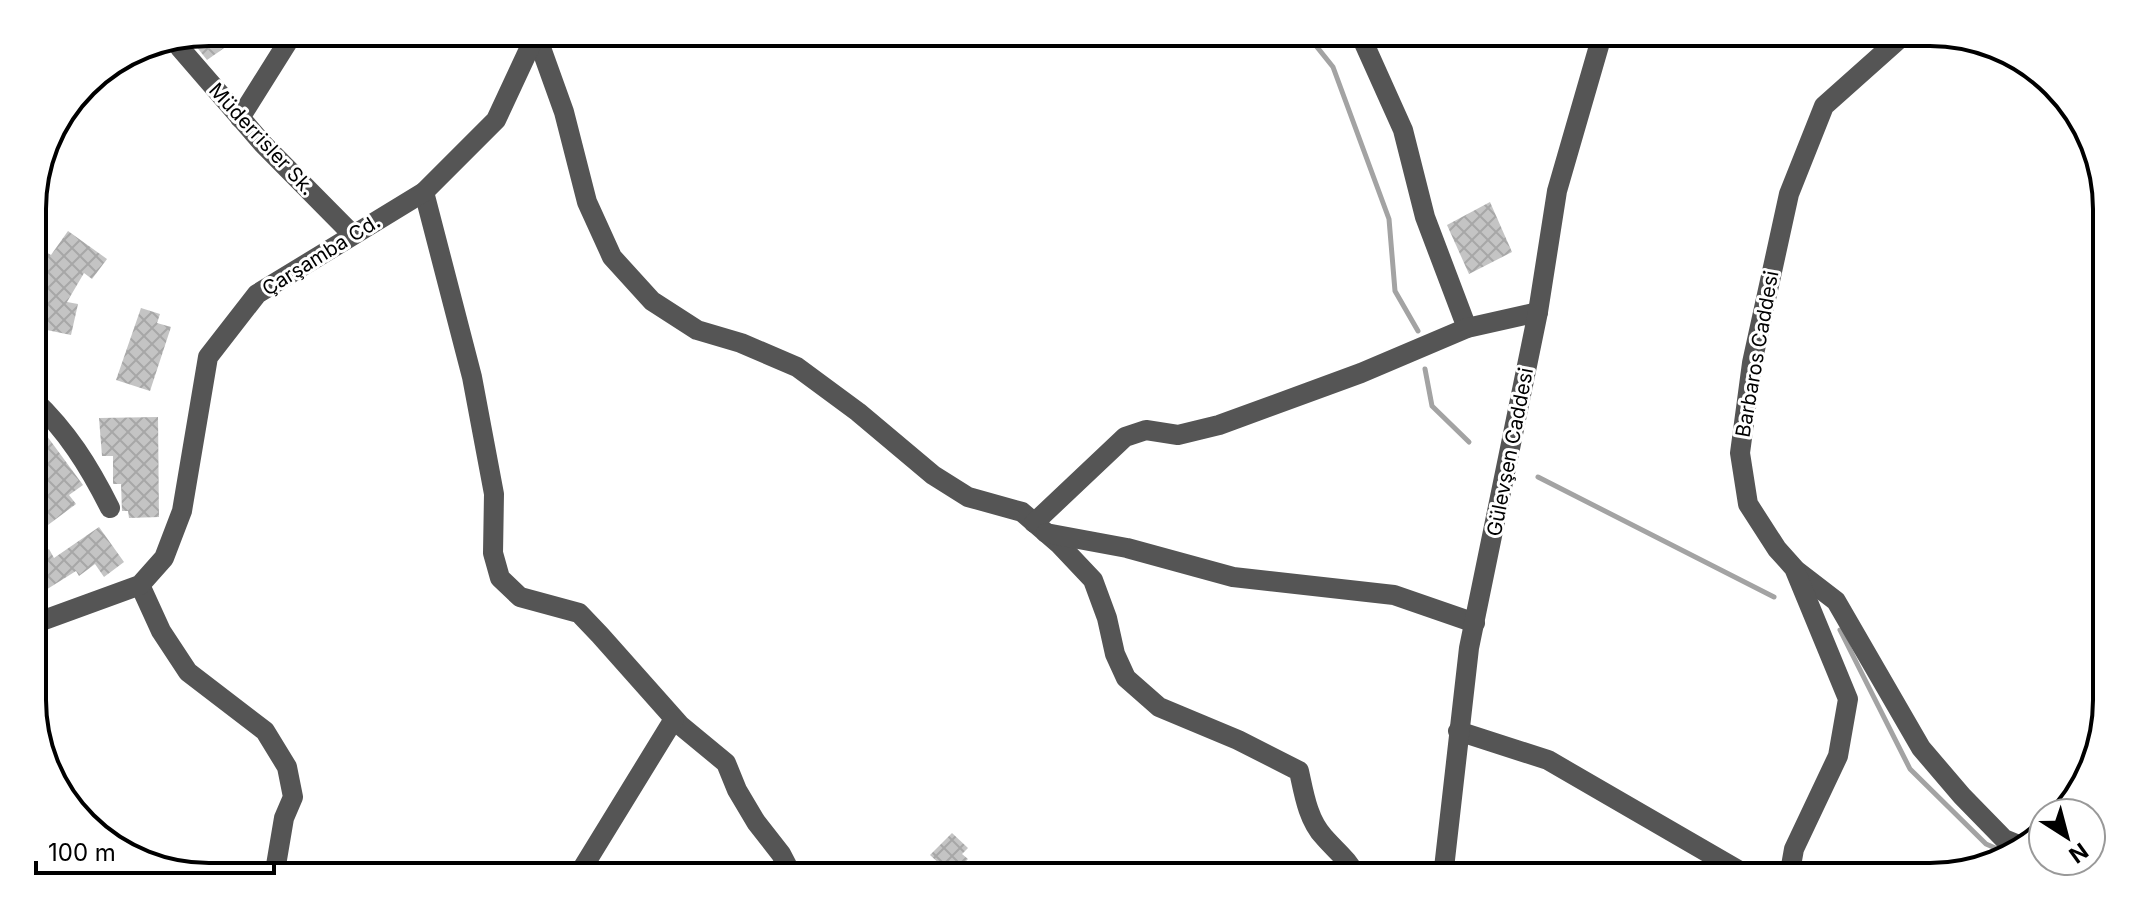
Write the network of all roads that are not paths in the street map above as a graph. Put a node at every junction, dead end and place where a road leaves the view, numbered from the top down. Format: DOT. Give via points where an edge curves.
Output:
graph roads {
  1 [pos="285,46"];
  2 [pos="530,46"];
  3 [pos="541,46"];
  4 [pos="1365,46"];
  5 [pos="1599,46"];
  6 [pos="1891,46"];
  7 [pos="180,49"];
  8 [pos="240,118"];
  9 [pos="424,192"];
  10 [pos="353,235"];
  11 [pos="1538,312"];
  12 [pos="1467,328"];
  13 [pos="46,411"];
  14 [pos="110,508"];
  15 [pos="1040,528"];
  16 [pos="1794,568"];
  17 [pos="140,585"];
  18 [pos="46,619"];
  19 [pos="1475,623"];
  20 [pos="674,719"];
  21 [pos="1458,731"];
  22 [pos="2010,841"];
  23 [pos="276,863"];
  24 [pos="586,863"];
  25 [pos="786,863"];
  26 [pos="1350,863"];
  27 [pos="1444,863"];
  28 [pos="1726,863"];
  29 [pos="1792,863"];
  1 -- 8 [label="street"];
  2 -- 9 [label="street, Çarşamba Cd." via="496,120"];
  3 -- 15 [label="street" via="587,202 612,257 652,301 697,330 797,367 933,475 968,497 1022,512"];
  4 -- 12 [label="street" via="1403,130 1425,217"];
  5 -- 11 [label="street, Gülevşen Caddesi" via="1557,191"];
  6 -- 16 [label="street, Barbaros Caddesi" via="1824,106 1789,194 1752,363 1740,453 1748,504"];
  7 -- 8 [label="street, Müderrisler Sk."];
  8 -- 10 [label="street, Müderrisler Sk."];
  9 -- 10 [label="street, Çarşamba Cd."];
  9 -- 20 [label="street" via="472,377 494,494 493,553 500,578 520,597 579,613"];
  10 -- 17 [label="street, Çarşamba Cd." via="257,294 208,357 182,511 164,558"];
  11 -- 12 [label="street"];
  11 -- 19 [label="street, Gülevşen Caddesi"];
  12 -- 15 [label="street" via="1219,425 1178,435 1146,430 1125,437"];
  13 -- 14 [label="street" via="85,460"];
  15 -- 19 [label="street" via="1233,577 1394,595"];
  15 -- 26 [label="street" via="1093,580 1126,678 1159,707 1299,771 1322,836"];
  16 -- 22 [label="street" via="1836,601 1921,748"];
  16 -- 29 [label="street, Barbaros Caddesi" via="1848,699 1838,756"];
  17 -- 18 [label="street"];
  17 -- 23 [label="street" via="188,672 265,731 287,767 293,797"];
  19 -- 21 [label="street, Gülevşen Caddesi"];
  20 -- 24 [label="street"];
  20 -- 25 [label="street" via="726,763 756,822"];
  21 -- 27 [label="street, Gülevşen Caddesi"];
  21 -- 28 [label="street" via="1548,760"];
}
